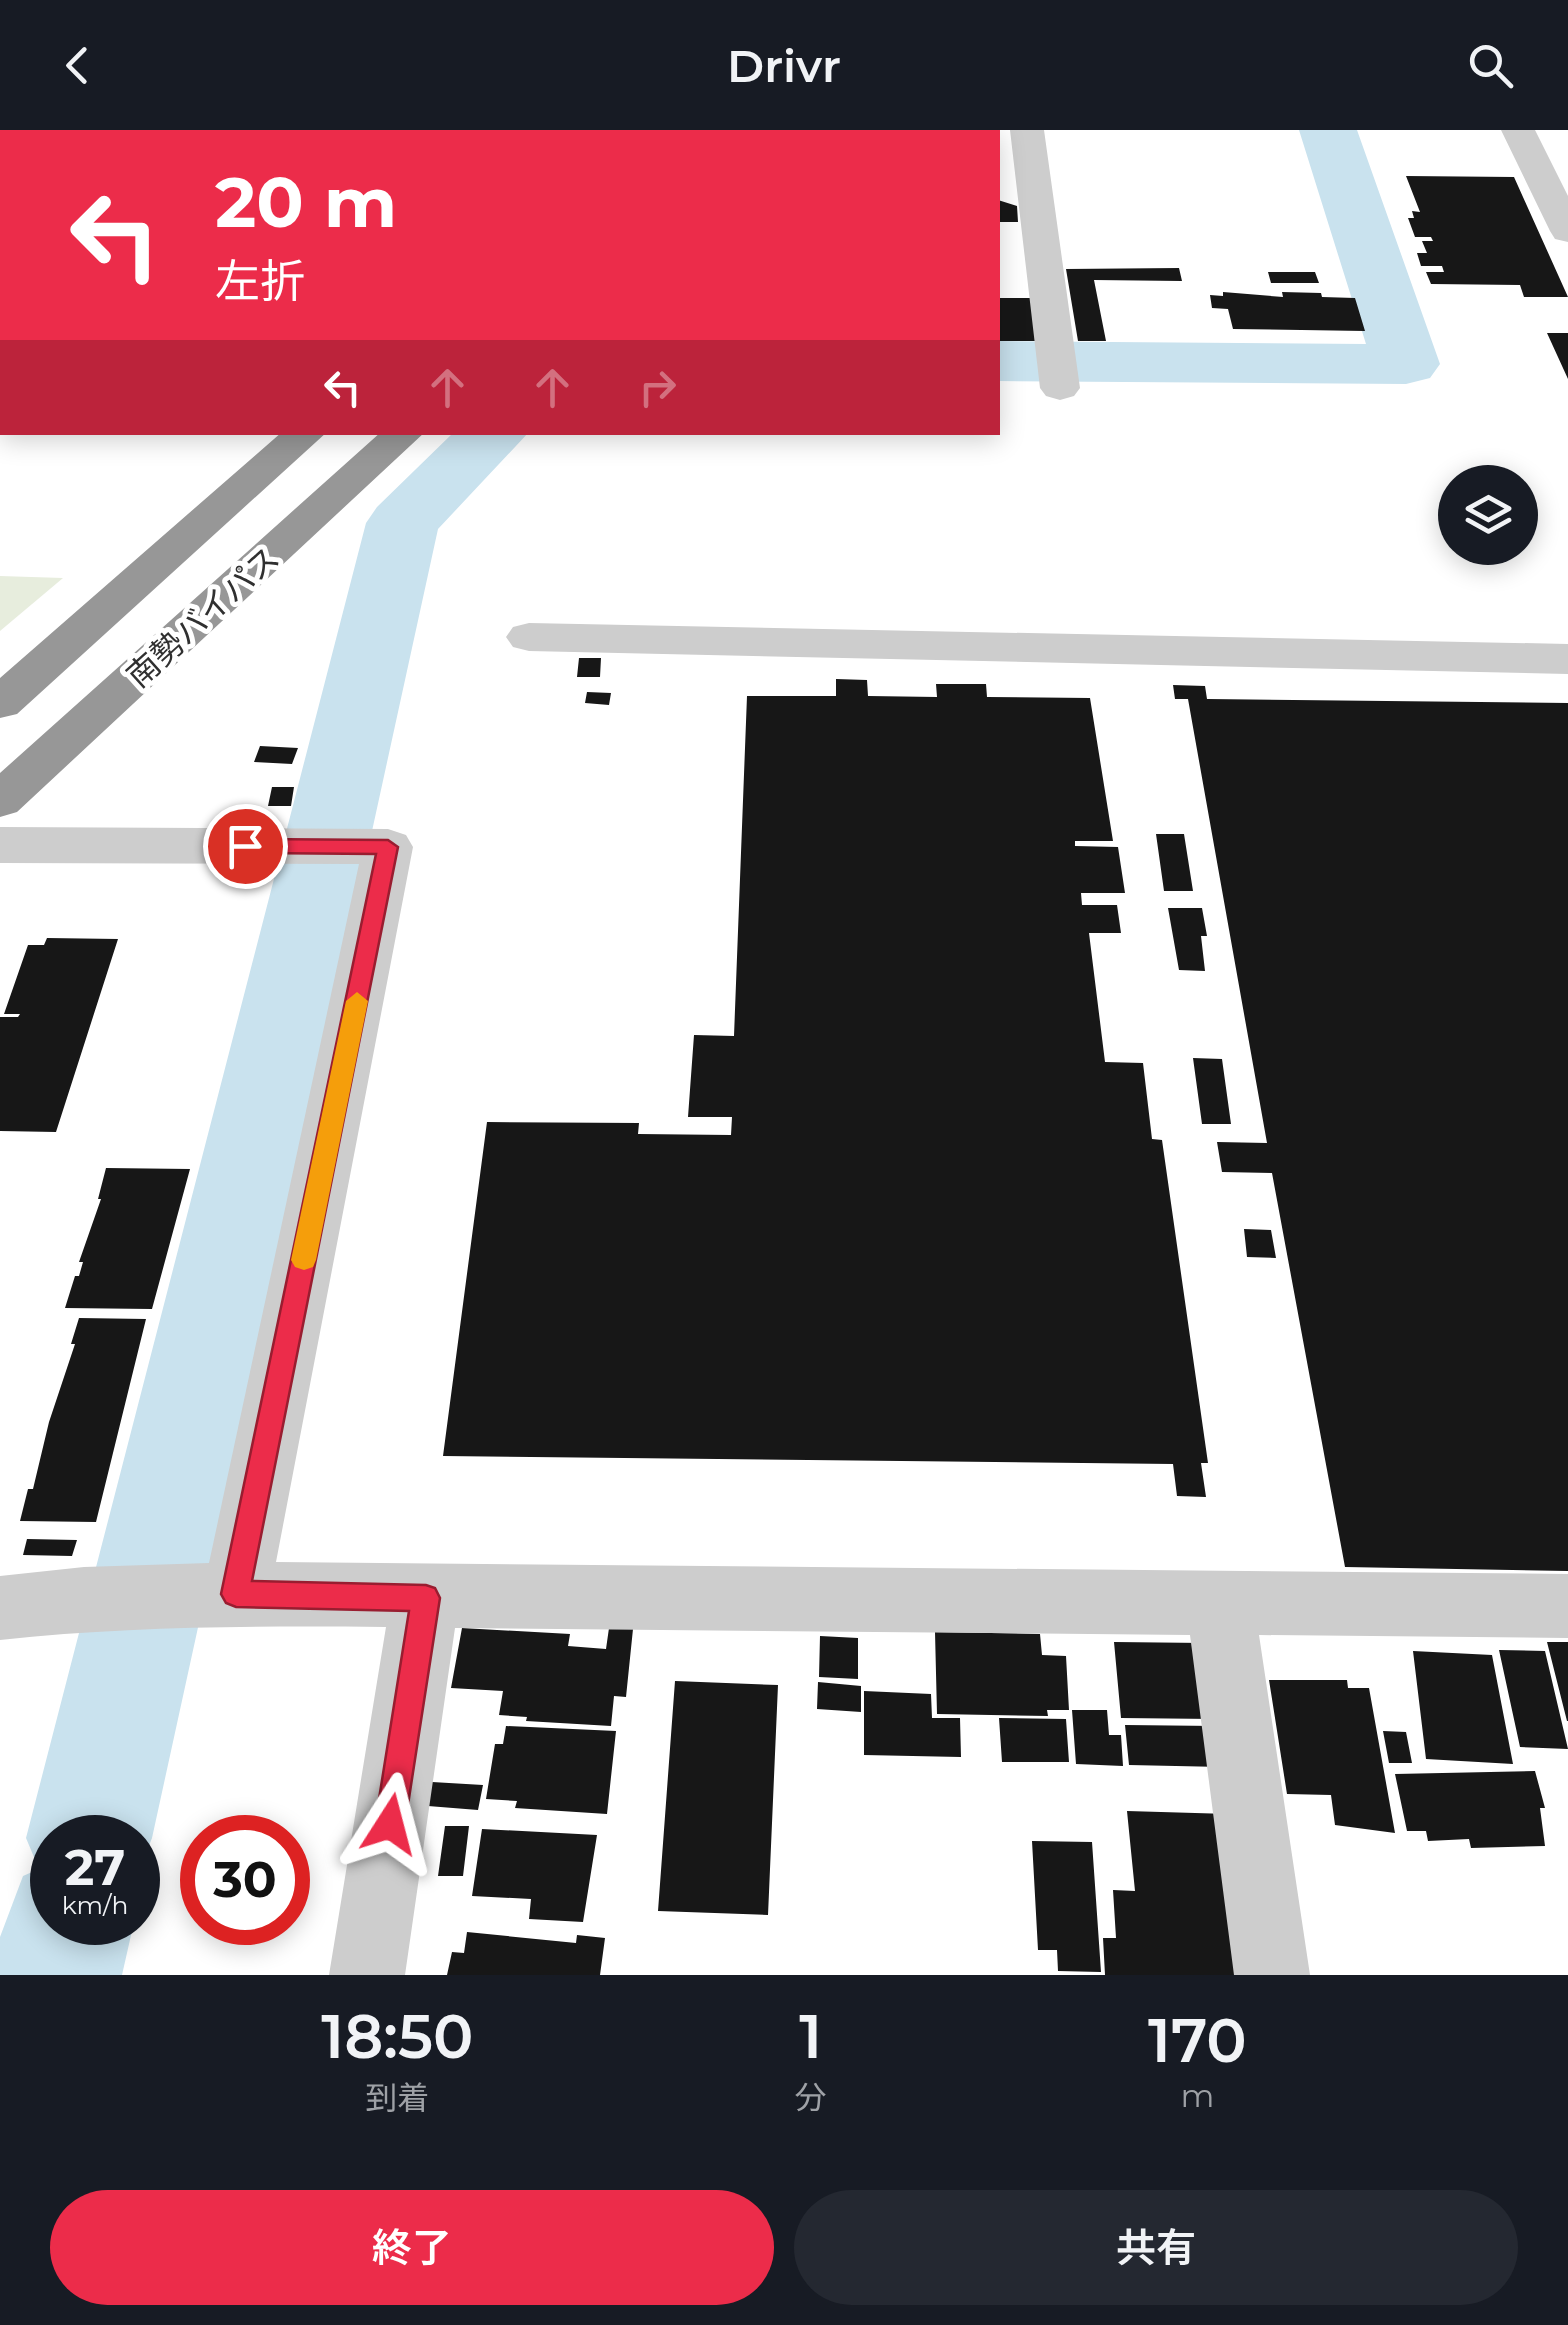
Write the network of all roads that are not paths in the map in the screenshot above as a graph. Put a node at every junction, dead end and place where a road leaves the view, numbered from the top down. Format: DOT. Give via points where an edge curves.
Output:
graph roads {
  1 [pos="1027,130"];
  2 [pos="1518,130"];
  3 [pos="1568,232"];
  4 [pos="1058,369"];
  5 [pos="304,435"];
  6 [pos="402,435"];
  7 [pos="529,638"];
  8 [pos="1568,658"];
  9 [pos="0,703"];
  10 [pos="0,800"];
  11 [pos="0,846"];
  12 [pos="236,1594"];
  13 [pos="426,1598"];
  14 [pos="1220,1603"];
  15 [pos="1568,1606"];
  16 [pos="0,1608"];
  17 [pos="367,1975"];
  18 [pos="1272,1975"];
  1 -- 4 [label="street"];
  2 -- 3 [label="street"];
  5 -- 9 [label="highway"];
  6 -- 10 [label="highway, 南勢バイパス"];
  7 -- 8 [label="street"];
  11 -- 12 [label="street" via="388,847"];
  12 -- 13 [label="street"];
  12 -- 16 [label="street"];
  13 -- 14 [label="street"];
  13 -- 17 [label="street"];
  14 -- 15 [label="street"];
  14 -- 18 [label="street"];
}
